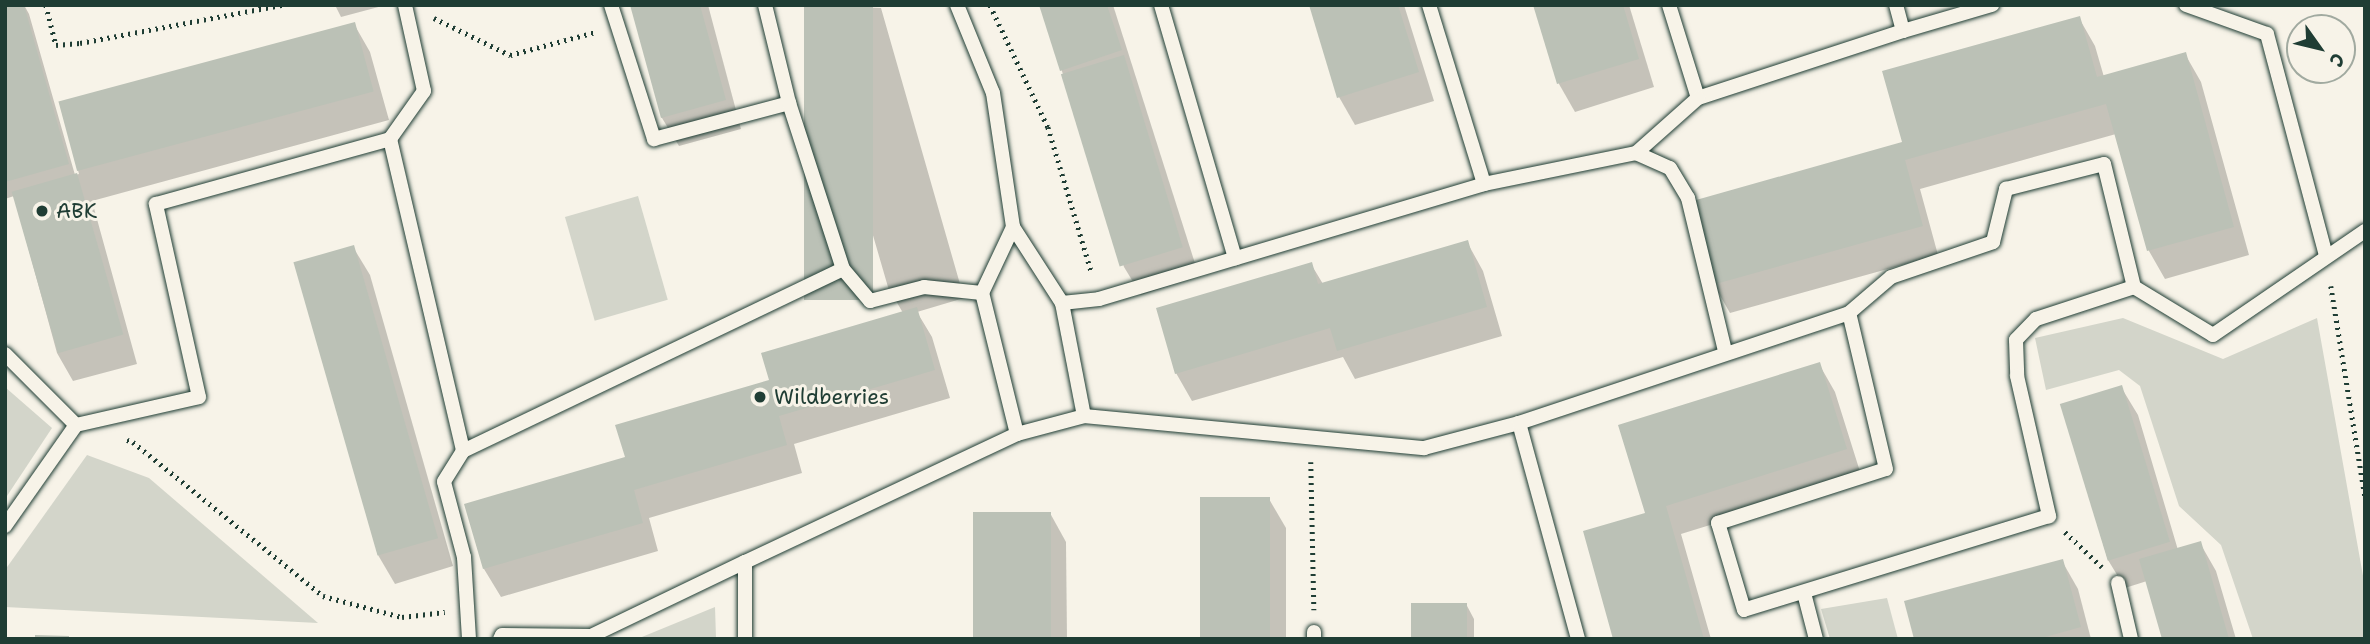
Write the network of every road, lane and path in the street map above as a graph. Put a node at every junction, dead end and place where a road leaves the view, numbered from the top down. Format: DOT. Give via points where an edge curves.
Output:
graph roads {
  1 [pos="46,5"];
  2 [pos="282,5"];
  3 [pos="405,5"];
  4 [pos="611,5"];
  5 [pos="765,5"];
  6 [pos="957,5"];
  7 [pos="990,5"];
  8 [pos="1161,5"];
  9 [pos="1429,5"];
  10 [pos="1669,5"];
  11 [pos="1896,5"];
  12 [pos="1992,5"];
  13 [pos="2186,5"];
  14 [pos="430,16"];
  15 [pos="617,26"];
  16 [pos="1903,31"];
  17 [pos="1698,98"];
  18 [pos="789,103"];
  19 [pos="390,139"];
  20 [pos="1636,153"];
  21 [pos="1483,184"];
  22 [pos="1013,227"];
  23 [pos="2365,230"];
  24 [pos="2326,255"];
  25 [pos="1236,258"];
  26 [pos="843,269"];
  27 [pos="2134,287"];
  28 [pos="982,293"];
  29 [pos="1099,299"];
  30 [pos="1062,303"];
  31 [pos="1849,313"];
  32 [pos="1725,351"];
  33 [pos="5,354"];
  34 [pos="1084,416"];
  35 [pos="1519,423"];
  36 [pos="76,425"];
  37 [pos="1017,434"];
  38 [pos="1310,437"];
  39 [pos="122,439"];
  40 [pos="463,451"];
  41 [pos="2365,496"];
  42 [pos="2049,516"];
  43 [pos="5,526"];
  44 [pos="745,562"];
  45 [pos="2118,583"];
  46 [pos="1804,593"];
  47 [pos="469,609"];
  48 [pos="1314,636"];
  49 [pos="469,639"];
  50 [pos="500,639"];
  51 [pos="745,639"];
  52 [pos="1578,639"];
  53 [pos="1816,639"];
  54 [pos="2131,639"];
  1 -- 2 [label="path" via="56,45"];
  3 -- 19 [label="lane" via="424,92"];
  4 -- 15 [label="lane"];
  5 -- 18 [label="lane"];
  6 -- 22 [label="lane" via="993,93"];
  7 -- 29 [label="path" via="1048,127"];
  8 -- 25 [label="lane"];
  9 -- 21 [label="lane"];
  10 -- 17 [label="lane"];
  11 -- 16 [label="lane"];
  12 -- 16 [label="lane"];
  13 -- 24 [label="lane" via="2267,34"];
  14 -- 15 [label="path" via="510,55"];
  15 -- 18 [label="lane" via="653,139"];
  16 -- 17 [label="lane"];
  17 -- 20 [label="lane"];
  18 -- 26 [label="lane"];
  19 -- 36 [label="lane" via="156,204 199,397"];
  19 -- 40 [label="lane"];
  20 -- 21 [label="lane"];
  20 -- 32 [label="lane" via="1670,168 1688,198"];
  21 -- 25 [label="lane"];
  22 -- 28 [label="lane"];
  22 -- 30 [label="lane"];
  23 -- 24 [label="lane"];
  24 -- 27 [label="lane" via="2213,335"];
  24 -- 41 [label="path"];
  25 -- 29 [label="lane"];
  26 -- 28 [label="lane" via="870,301 924,287"];
  26 -- 40 [label="lane"];
  27 -- 31 [label="lane" via="2104,164 2006,189 1993,242 1891,277"];
  27 -- 42 [label="lane" via="2036,319 2016,340 2017,376"];
  28 -- 37 [label="lane"];
  29 -- 30 [label="lane"];
  30 -- 34 [label="lane"];
  31 -- 32 [label="lane"];
  31 -- 46 [label="lane" via="1886,469 1718,523 1744,610"];
  32 -- 35 [label="lane"];
  33 -- 36 [label="lane"];
  34 -- 37 [label="lane"];
  34 -- 38 [label="lane"];
  35 -- 38 [label="lane" via="1424,448"];
  35 -- 52 [label="lane"];
  36 -- 43 [label="lane"];
  37 -- 44 [label="lane"];
  38 -- 48 [label="path"];
  39 -- 47 [label="path" via="133,442 323,596 402,617"];
  40 -- 47 [label="lane" via="444,482 464,557"];
  42 -- 45 [label="path"];
  42 -- 46 [label="lane"];
  44 -- 50 [label="lane" via="591,636 502,635"];
  44 -- 51 [label="lane"];
  45 -- 54 [label="lane"];
  46 -- 53 [label="lane"];
  47 -- 49 [label="lane"];
}
